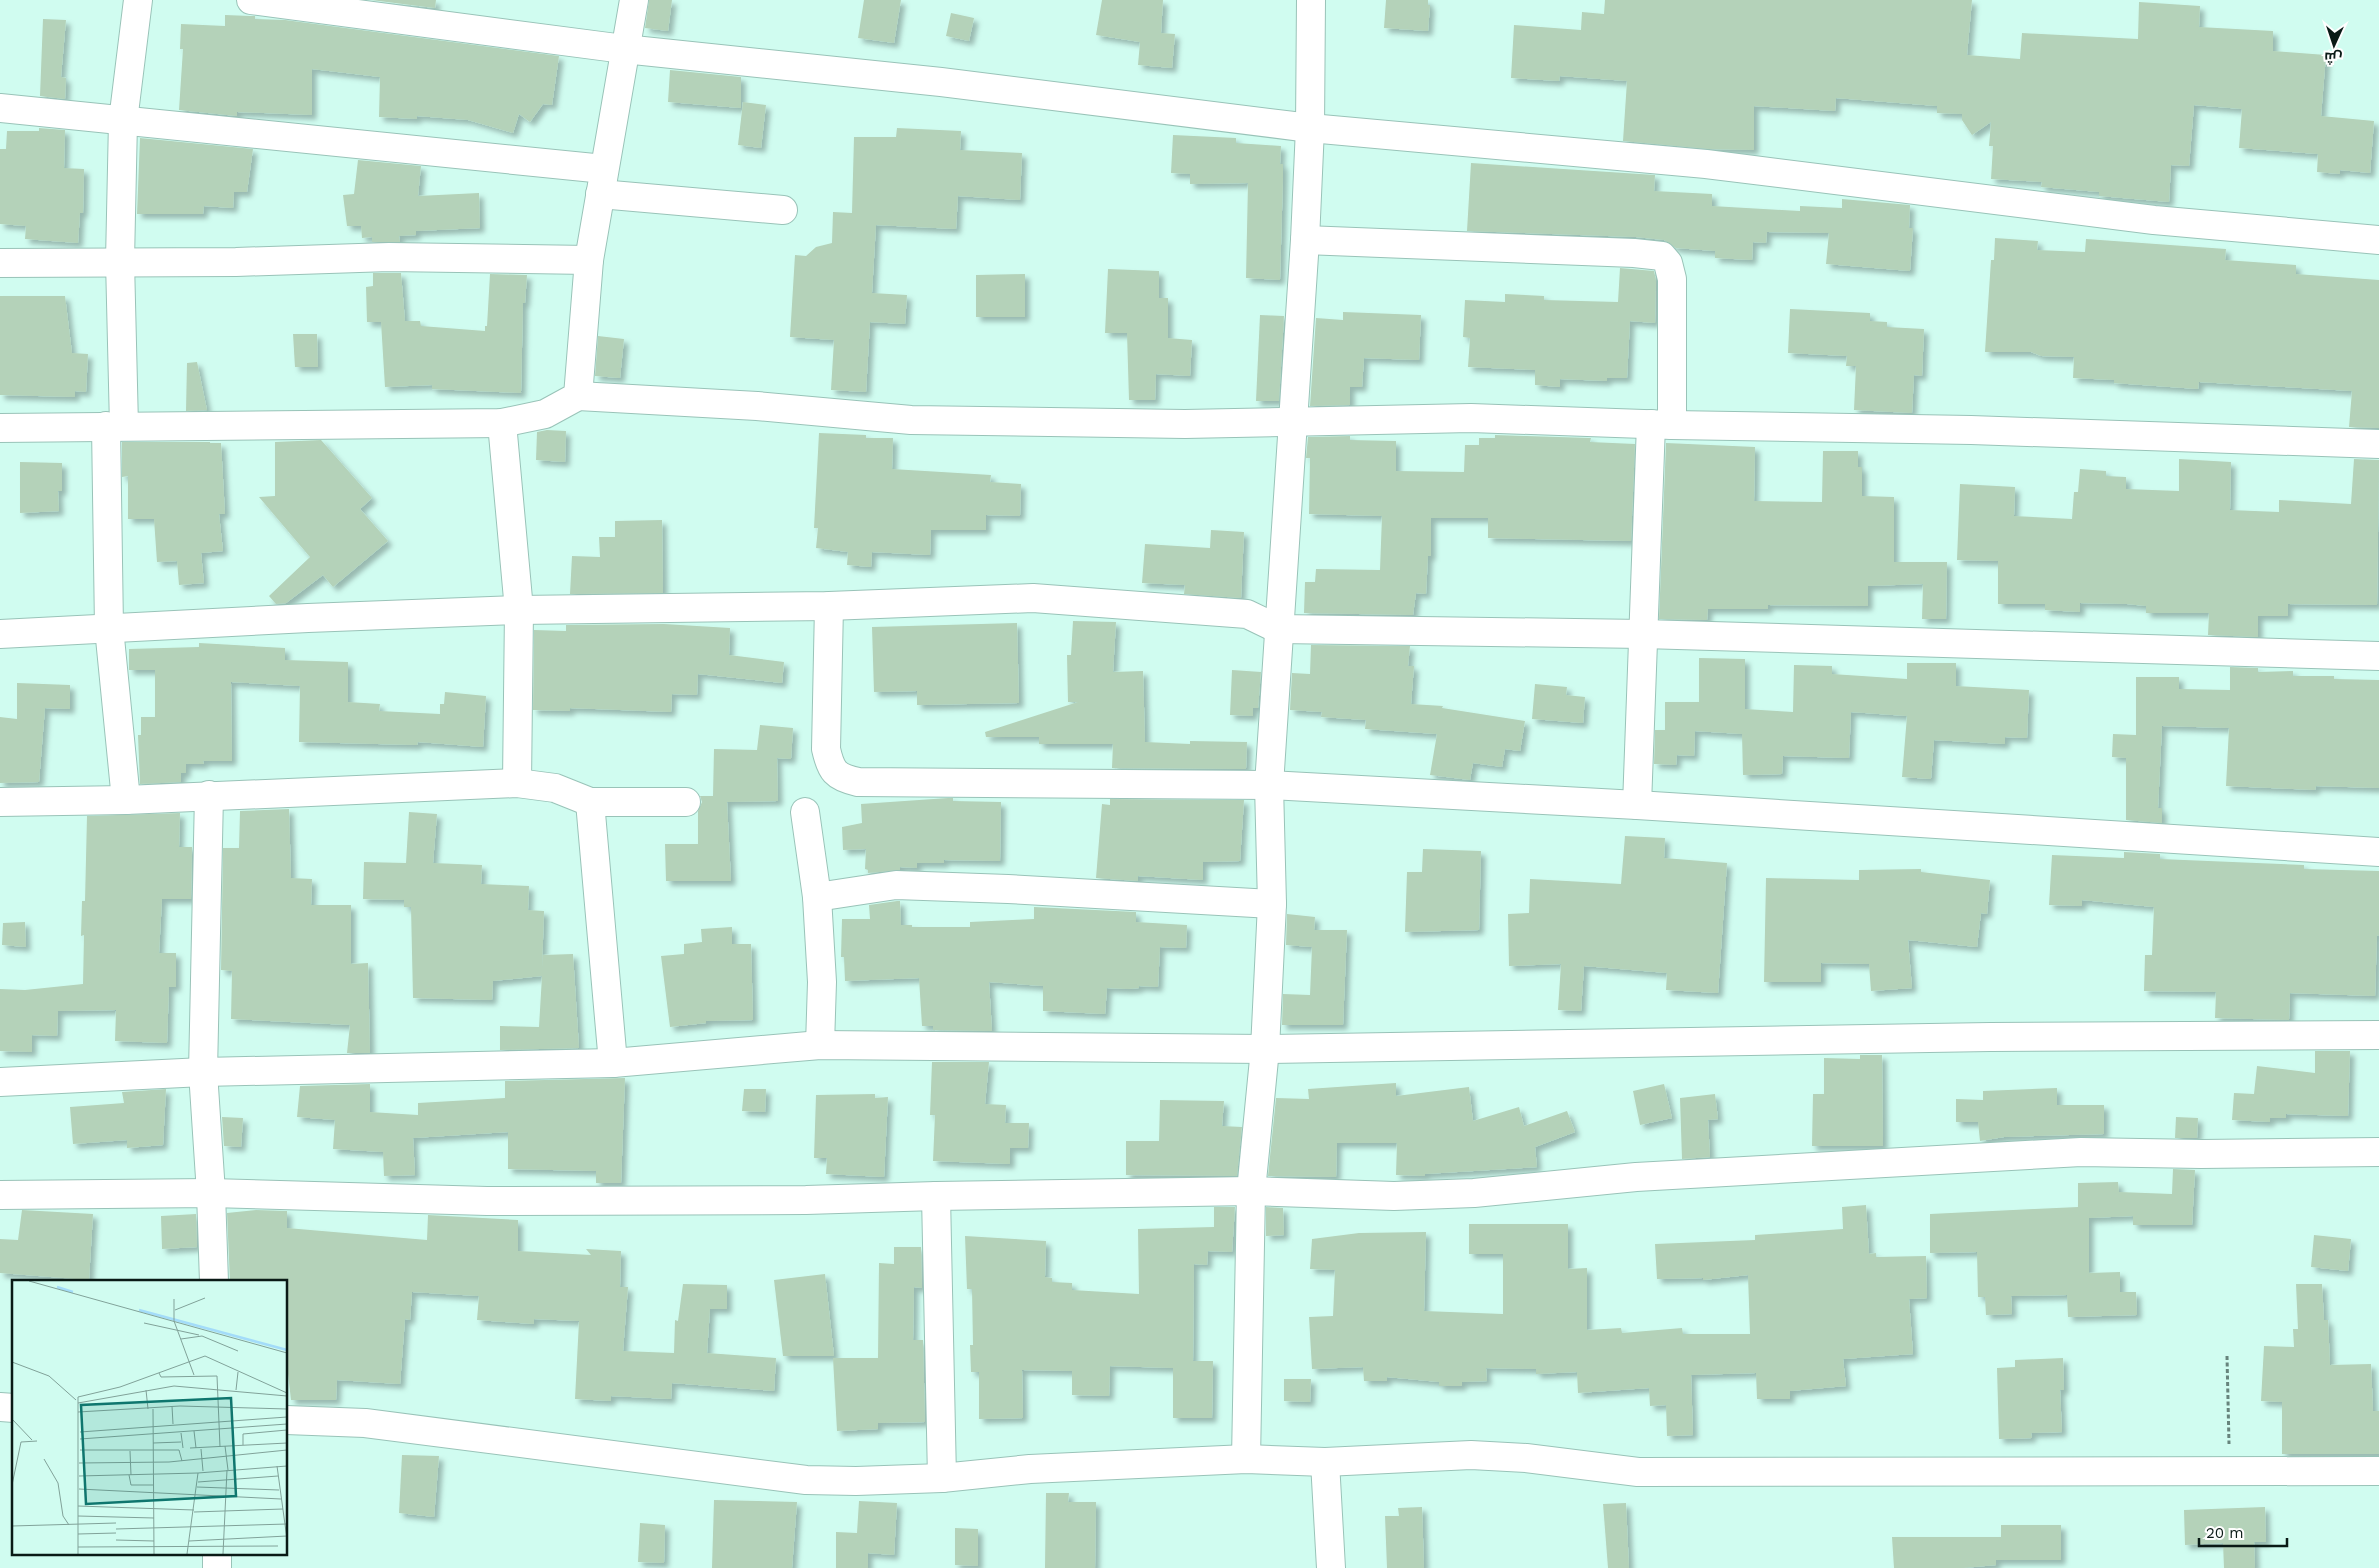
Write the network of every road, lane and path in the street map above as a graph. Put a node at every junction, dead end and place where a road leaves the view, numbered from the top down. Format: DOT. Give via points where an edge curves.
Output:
graph roads {
  1 [pos="138,0"];
  2 [pos="251,0"];
  3 [pos="634,0"];
  4 [pos="1312,0"];
  5 [pos="624,49"];
  6 [pos="0,108"];
  7 [pos="123,121"];
  8 [pos="1310,128"];
  9 [pos="602,182"];
  10 [pos="783,210"];
  11 [pos="1305,240"];
  12 [pos="2379,240"];
  13 [pos="589,260"];
  14 [pos="120,261"];
  15 [pos="0,262"];
  16 [pos="578,396"];
  17 [pos="1292,422"];
  18 [pos="502,423"];
  19 [pos="1662,425"];
  20 [pos="115,426"];
  21 [pos="0,428"];
  22 [pos="2379,444"];
  23 [pos="829,606"];
  24 [pos="519,610"];
  25 [pos="109,628"];
  26 [pos="1278,629"];
  27 [pos="0,634"];
  28 [pos="1643,634"];
  29 [pos="2379,656"];
  30 [pos="517,783"];
  31 [pos="1270,786"];
  32 [pos="209,795"];
  33 [pos="126,800"];
  34 [pos="0,802"];
  35 [pos="590,802"];
  36 [pos="686,802"];
  37 [pos="1638,805"];
  38 [pos="805,812"];
  39 [pos="2379,852"];
  40 [pos="817,897"];
  41 [pos="1272,904"];
  42 [pos="2379,1035"];
  43 [pos="820,1045"];
  44 [pos="1265,1049"];
  45 [pos="613,1063"];
  46 [pos="203,1072"];
  47 [pos="0,1082"];
  48 [pos="2379,1152"];
  49 [pos="1250,1191"];
  50 [pos="211,1193"];
  51 [pos="0,1195"];
  52 [pos="936,1196"];
  53 [pos="214,1280"];
  54 [pos="2227,1356"];
  55 [pos="288,1420"];
  56 [pos="1246,1458"];
  57 [pos="1325,1462"];
  58 [pos="2379,1471"];
  59 [pos="2229,1472"];
  60 [pos="942,1478"];
  61 [pos="1331,1568"];
  1 -- 7 [label="street"];
  2 -- 5 [label="street"];
  3 -- 5 [label="street"];
  4 -- 8 [label="street"];
  5 -- 8 [label="street" via="940,82"];
  5 -- 9 [label="street"];
  6 -- 7 [label="street"];
  7 -- 9 [label="street"];
  7 -- 14 [label="street"];
  8 -- 11 [label="street"];
  8 -- 12 [label="street" via="1706,164 2154,220"];
  9 -- 10 [label="street"];
  9 -- 13 [label="street"];
  11 -- 17 [label="street"];
  11 -- 19 [label="street" via="1662,256 1668,263 1672,279"];
  13 -- 14 [label="street" via="388,257 236,262"];
  13 -- 16 [label="street"];
  14 -- 15 [label="street"];
  14 -- 20 [label="street"];
  16 -- 17 [label="street" via="757,406 911,420 1185,424"];
  16 -- 18 [label="street" via="545,414"];
  17 -- 19 [label="street" via="1471,418"];
  17 -- 26 [label="street"];
  18 -- 20 [label="street"];
  18 -- 24 [label="street"];
  19 -- 22 [label="street" via="1971,430"];
  19 -- 28 [label="street"];
  20 -- 21 [label="street"];
  20 -- 25 [label="street"];
  23 -- 24 [label="street"];
  23 -- 26 [label="street" via="1033,598 1246,614"];
  23 -- 31 [label="street" via="826,749 830,767 844,779 858,782"];
  24 -- 25 [label="street"];
  24 -- 30 [label="street"];
  25 -- 27 [label="street"];
  25 -- 33 [label="street"];
  26 -- 28 [label="street"];
  26 -- 31 [label="street"];
  28 -- 29 [label="street"];
  28 -- 37 [label="street"];
  30 -- 32 [label="street"];
  30 -- 35 [label="street" via="555,788"];
  31 -- 37 [label="street"];
  31 -- 41 [label="street"];
  32 -- 33 [label="street"];
  32 -- 46 [label="street"];
  33 -- 34 [label="street"];
  35 -- 36 [label="street"];
  35 -- 45 [label="street"];
  37 -- 39 [label="street"];
  38 -- 40 [label="street"];
  40 -- 41 [label="street" via="896,885"];
  40 -- 43 [label="street" via="822,982"];
  41 -- 44 [label="street"];
  42 -- 44 [label="street" via="1990,1036"];
  43 -- 44 [label="street"];
  43 -- 45 [label="street"];
  44 -- 49 [label="street"];
  45 -- 46 [label="street"];
  46 -- 47 [label="street"];
  46 -- 50 [label="street"];
  48 -- 49 [label="street" via="2081,1152 1636,1178 1464,1193 1394,1196"];
  49 -- 52 [label="street"];
  49 -- 56 [label="street"];
  50 -- 51 [label="street"];
  50 -- 52 [label="street" via="488,1201 806,1200"];
  50 -- 53 [label="street"];
  52 -- 60 [label="street"];
  54 -- 59 [label="path"];
  55 -- 60 [label="street" via="365,1423 806,1480"];
  56 -- 57 [label="street"];
  56 -- 60 [label="street" via="1030,1469"];
  57 -- 59 [label="street" via="1470,1455 1526,1458 1638,1472"];
  57 -- 61 [label="street"];
  58 -- 59 [label="street"];
}
